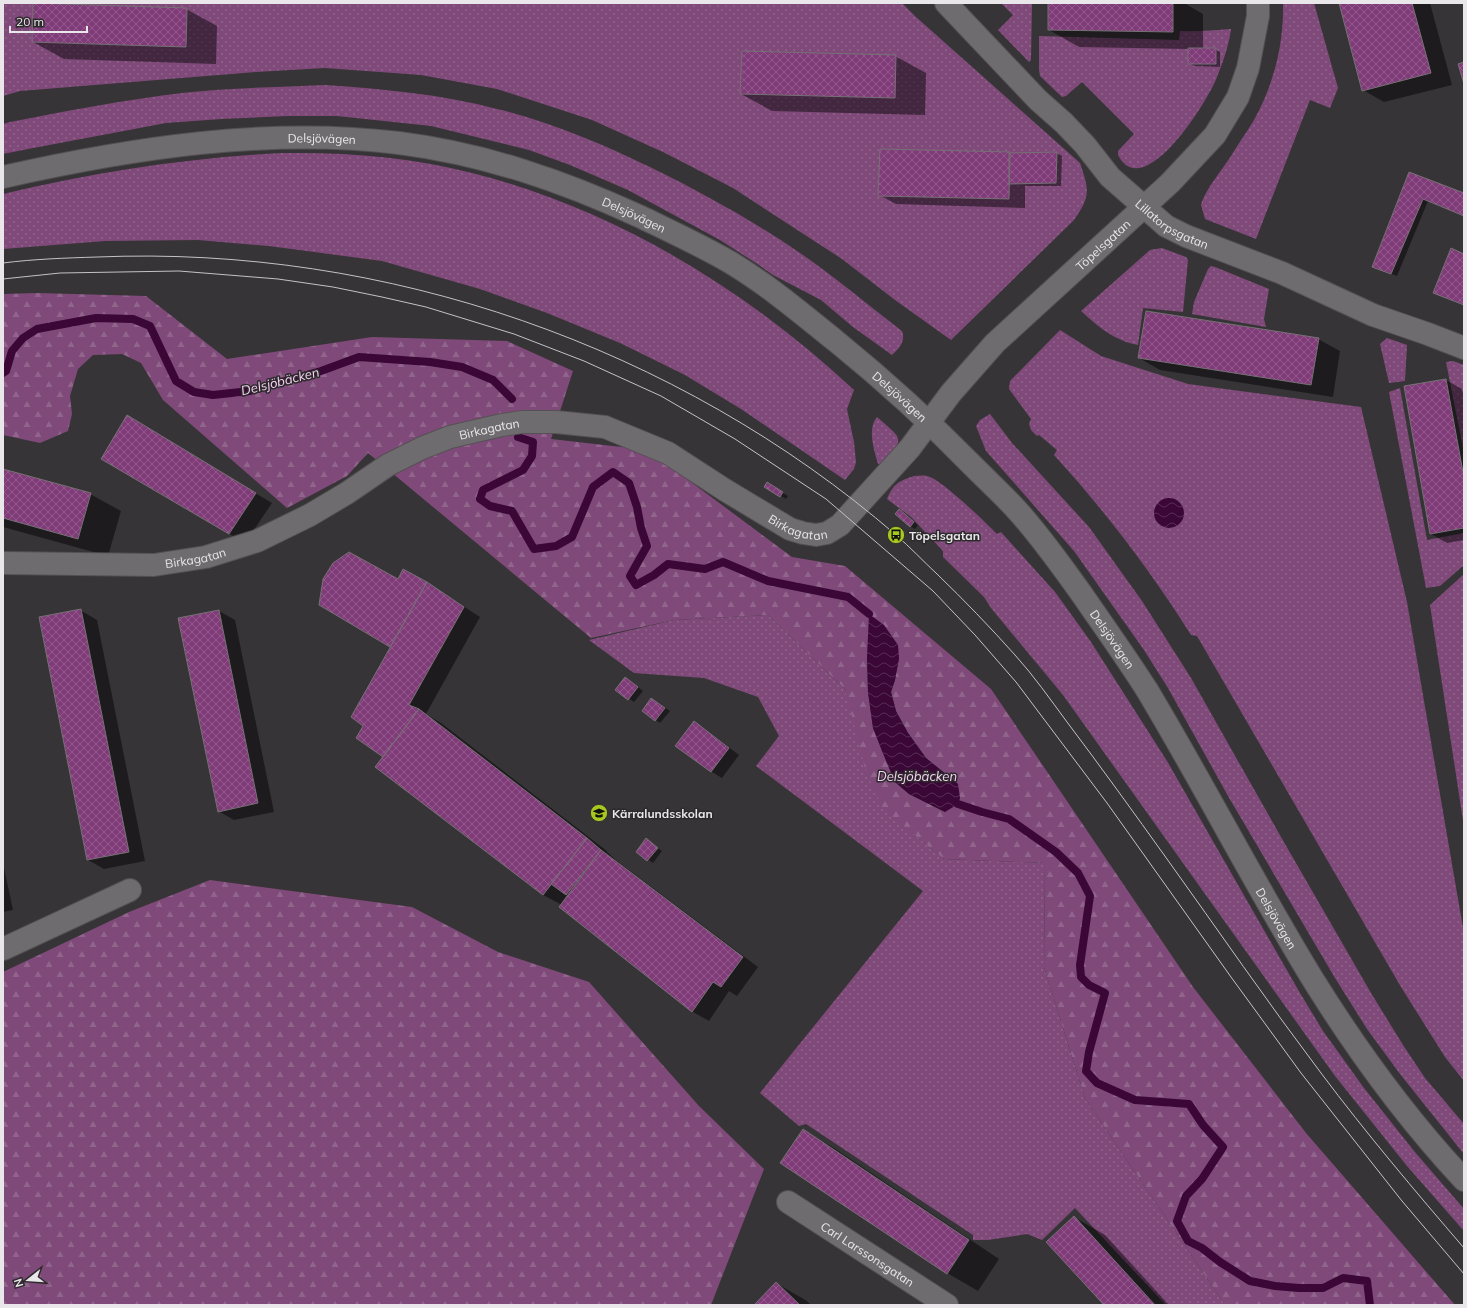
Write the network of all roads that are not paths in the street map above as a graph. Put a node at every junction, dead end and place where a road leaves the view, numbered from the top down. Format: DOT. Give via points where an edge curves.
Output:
graph roads {
  1 [pos="946,3"];
  2 [pos="1258,3"];
  3 [pos="3,177"];
  4 [pos="1144,207"];
  5 [pos="1464,348"];
  6 [pos="928,422"];
  7 [pos="3,563"];
  8 [pos="130,890"];
  9 [pos="3,949"];
  10 [pos="1464,1180"];
  11 [pos="788,1202"];
  12 [pos="947,1305"];
  1 -- 4 [label="street, Lillatorpsgatan" via="1038,100 1085,145 1110,177"];
  2 -- 4 [label="street, Töpelsgatan" via="1248,68 1238,97 1215,136"];
  3 -- 6 [label="street, Delsjövägen" via="157,148 273,138 343,138 402,144 495,162 537,174 596,196 730,262 775,292 879,376"];
  4 -- 5 [label="street, Lillatorpsgatan" via="1166,226 1186,236 1282,273 1373,315"];
  4 -- 6 [label="street, Töpelsgatan" via="995,343"];
  6 -- 7 [label="street, Birkagatan" via="910,448 840,524 827,533 816,535 790,529 668,453 605,427 556,422 522,422 450,437 422,448 388,465 310,515 257,541 206,557 154,565"];
  6 -- 10 [label="street, Delsjövägen" via="1018,510 1092,609 1146,689 1310,974 1344,1027 1404,1109"];
  8 -- 9 [label="street"];
  11 -- 12 [label="street, Carl Larssonsgatan"];
}
